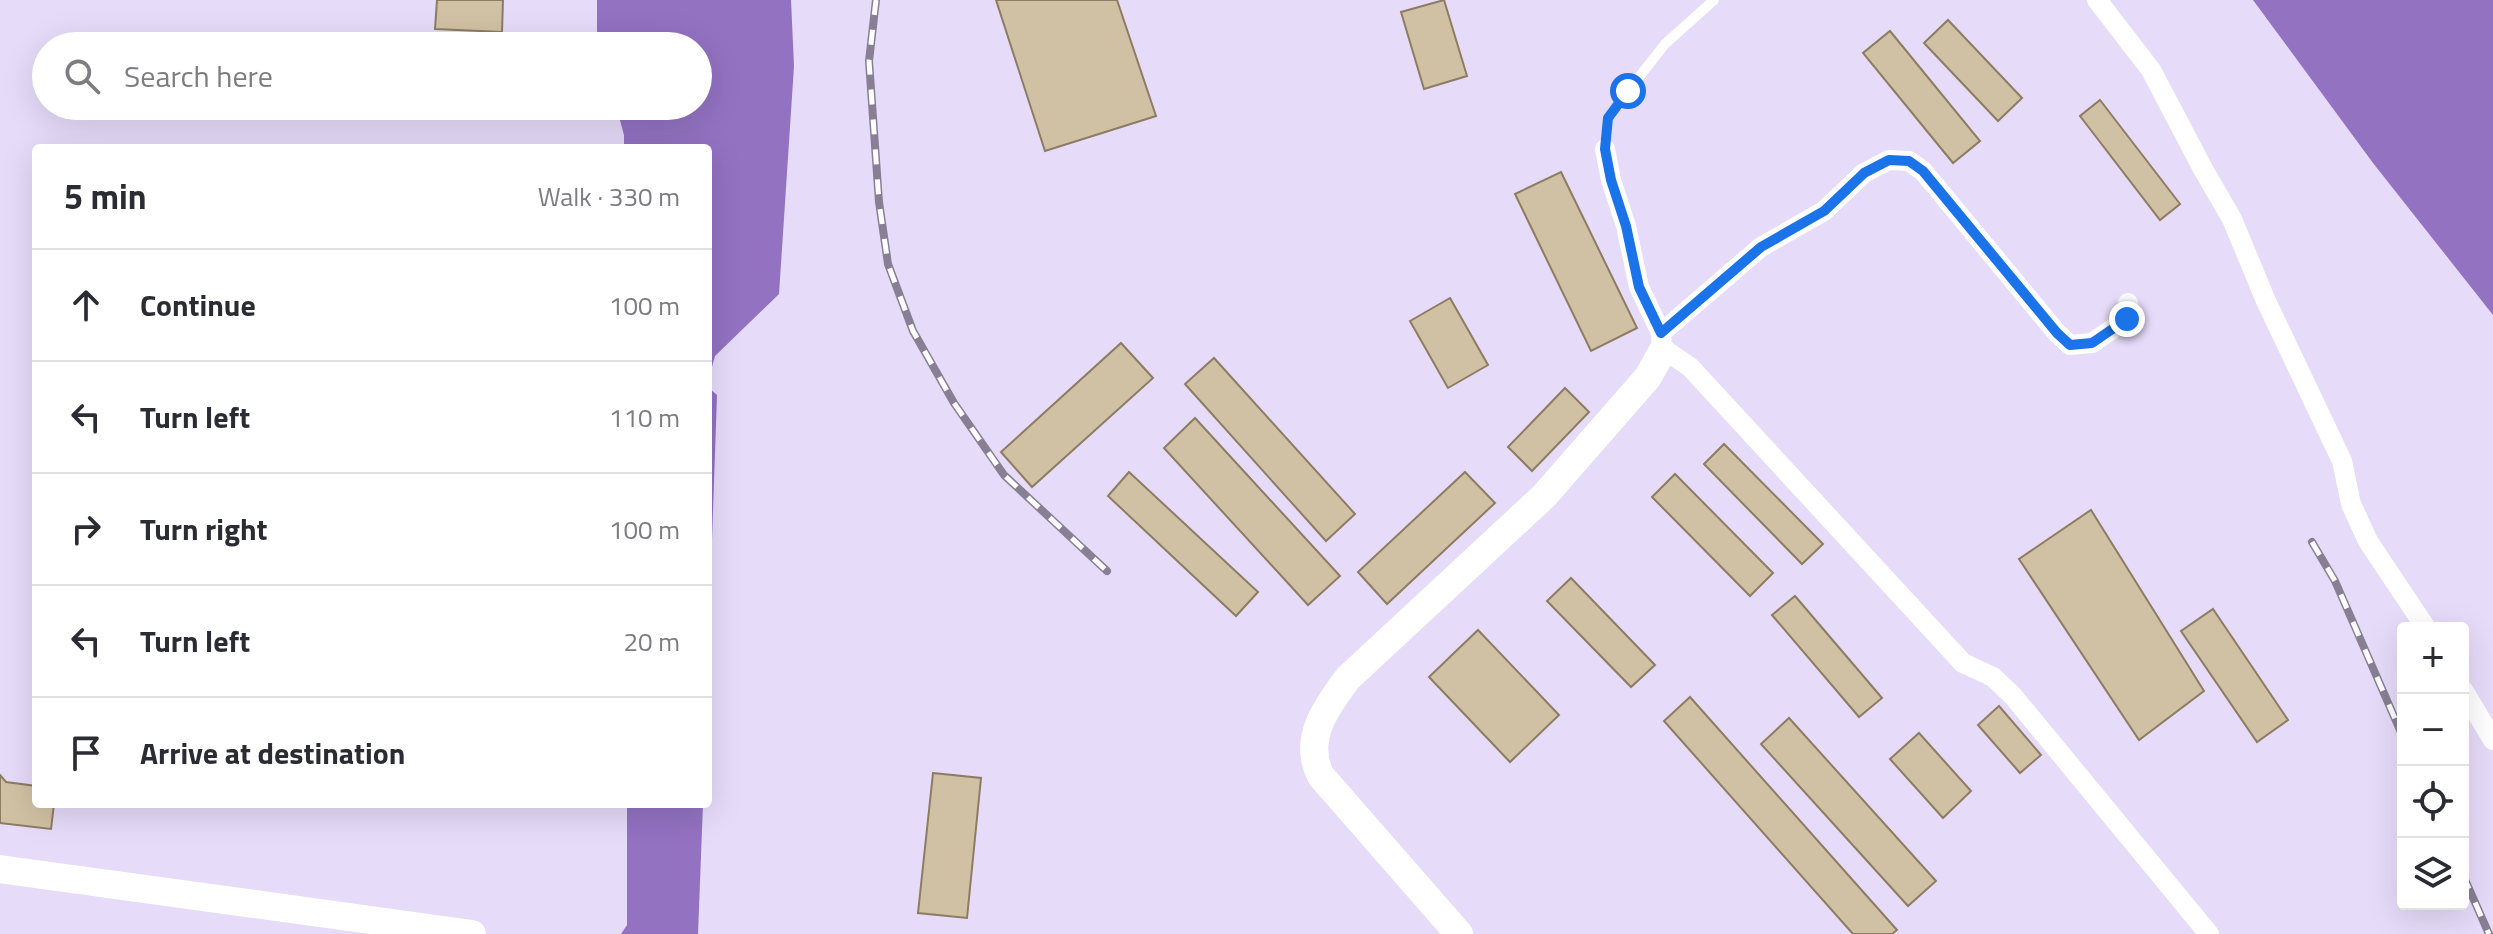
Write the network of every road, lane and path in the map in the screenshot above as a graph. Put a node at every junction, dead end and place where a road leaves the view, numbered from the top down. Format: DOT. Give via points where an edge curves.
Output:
graph roads {
  1 [pos="1714,0"];
  2 [pos="2097,0"];
  3 [pos="1605,149"];
  4 [pos="2128,303"];
  5 [pos="1661,343"];
  6 [pos="2422,622"];
  7 [pos="2465,694"];
  8 [pos="2493,740"];
  9 [pos="0,869"];
  10 [pos="472,934"];
  11 [pos="1459,934"];
  12 [pos="2209,934"];
  1 -- 3 [label="lane" via="1665,44 1621,100 1608,118"];
  2 -- 6 [label="street" via="2151,70 2232,219 2342,461 2351,504 2368,541"];
  3 -- 5 [label="street" via="1639,287"];
  4 -- 5 [label="street" via="2127,319 2092,343 2070,345 1923,171 1909,161 1889,160 1864,173 1824,211 1761,247"];
  5 -- 11 [label="street" via="1648,377 1544,496 1348,678 1324,711 1314,743 1314,763 1321,776"];
  5 -- 12 [label="street" via="1690,367 1963,663 1993,677 2013,696"];
  7 -- 8 [label="street"];
  9 -- 10 [label="street"];
}
